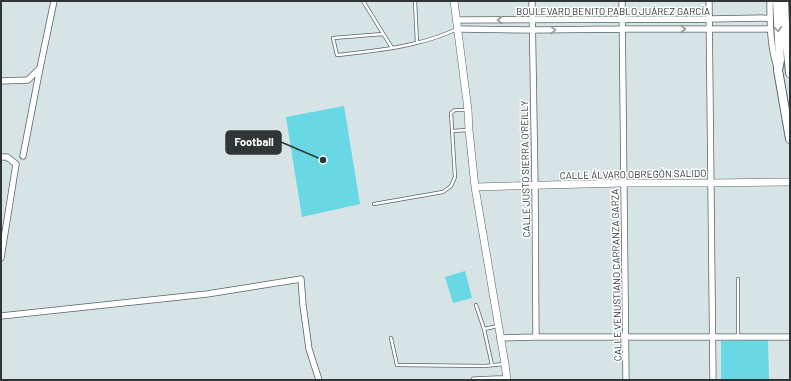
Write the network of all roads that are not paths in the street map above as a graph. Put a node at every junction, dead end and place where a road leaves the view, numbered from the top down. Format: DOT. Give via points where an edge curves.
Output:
graph roads {
  1 [pos="54,1"];
  2 [pos="363,1"];
  3 [pos="415,1"];
  4 [pos="454,1"];
  5 [pos="532,1"];
  6 [pos="622,1"];
  7 [pos="709,1"];
  8 [pos="770,1"];
  9 [pos="777,1"];
  10 [pos="784,1"];
  11 [pos="770,18"];
  12 [pos="622,19"];
  13 [pos="457,20"];
  14 [pos="532,20"];
  15 [pos="709,20"];
  16 [pos="622,28"];
  17 [pos="458,29"];
  18 [pos="709,29"];
  19 [pos="770,29"];
  20 [pos="532,30"];
  21 [pos="383,34"];
  22 [pos="417,43"];
  23 [pos="392,48"];
  24 [pos="40,68"];
  25 [pos="778,70"];
  26 [pos="790,73"];
  27 [pos="1,81"];
  28 [pos="468,110"];
  29 [pos="469,130"];
  30 [pos="452,131"];
  31 [pos="790,138"];
  32 [pos="23,156"];
  33 [pos="1,157"];
  34 [pos="790,182"];
  35 [pos="624,183"];
  36 [pos="711,184"];
  37 [pos="535,186"];
  38 [pos="475,187"];
  39 [pos="374,204"];
  40 [pos="1,258"];
  41 [pos="738,280"];
  42 [pos="476,305"];
  43 [pos="1,316"];
  44 [pos="498,326"];
  45 [pos="484,329"];
  46 [pos="536,337"];
  47 [pos="626,337"];
  48 [pos="713,337"];
  49 [pos="738,337"];
  50 [pos="790,337"];
  51 [pos="391,338"];
  52 [pos="500,338"];
  53 [pos="505,364"];
  54 [pos="492,365"];
  55 [pos="319,380"];
  56 [pos="474,380"];
  57 [pos="507,380"];
  58 [pos="626,380"];
  59 [pos="713,380"];
  1 -- 24 [label="street"];
  2 -- 21 [label="lane"];
  3 -- 22 [label="lane"];
  4 -- 13 [label="street"];
  5 -- 14 [label="street, CALLE JUSTO SIERRA O'REILLY"];
  6 -- 12 [label="street, CALLE VENUSTIANO CARRANZA GARZA"];
  7 -- 15 [label="street"];
  8 -- 11 [label="street"];
  9 -- 25 [label="main road, one-way"];
  10 -- 26 [label="main road"];
  11 -- 15 [label="street, BOULEVARD BENITO PABLO JUÁREZ GARCÍA"];
  11 -- 19 [label="street"];
  12 -- 14 [label="street, BOULEVARD BENITO PABLO JUÁREZ GARCÍA"];
  12 -- 15 [label="street, BOULEVARD BENITO PABLO JUÁREZ GARCÍA"];
  12 -- 16 [label="street, CALLE VENUSTIANO CARRANZA GARZA"];
  14 -- 13 [label="street, BOULEVARD BENITO PABLO JUÁREZ GARCÍA, one-way"];
  13 -- 17 [label="street"];
  14 -- 20 [label="street, CALLE JUSTO SIERRA O'REILLY"];
  15 -- 18 [label="street"];
  16 -- 18 [label="street, BOULEVARD BENITO PABLO JUÁREZ GARCÍA, one-way"];
  20 -- 16 [label="street, BOULEVARD BENITO PABLO JUÁREZ GARCÍA, one-way"];
  16 -- 35 [label="street, CALLE VENUSTIANO CARRANZA GARZA"];
  17 -- 20 [label="street, BOULEVARD BENITO PABLO JUÁREZ GARCÍA"];
  17 -- 22 [label="lane"];
  17 -- 28 [label="street"];
  18 -- 19 [label="street, BOULEVARD BENITO PABLO JUÁREZ GARCÍA"];
  18 -- 36 [label="street"];
  19 -- 25 [label="street"];
  20 -- 37 [label="street, CALLE JUSTO SIERRA O'REILLY"];
  21 -- 23 [label="lane"];
  21 -- 23 [label="lane" via="333,38 337,55"];
  22 -- 23 [label="lane"];
  24 -- 27 [label="street" via="28,80"];
  24 -- 32 [label="street"];
  25 -- 31 [label="main road"];
  28 -- 29 [label="street"];
  28 -- 30 [label="lane" via="455,110 451,113"];
  29 -- 30 [label="lane"];
  29 -- 38 [label="street"];
  30 -- 39 [label="lane" via="455,177 451,186 443,192"];
  33 -- 40 [label="street" via="7,157 16,164"];
  34 -- 36 [label="street, CALLE ÁLVARO OBREGÓN SALIDO"];
  35 -- 36 [label="street, CALLE ÁLVARO OBREGÓN SALIDO"];
  35 -- 37 [label="street, CALLE ÁLVARO OBREGÓN SALIDO"];
  35 -- 47 [label="street, CALLE VENUSTIANO CARRANZA GARZA"];
  36 -- 48 [label="street"];
  37 -- 38 [label="street, CALLE ÁLVARO OBREGÓN SALIDO"];
  37 -- 46 [label="street, CALLE JUSTO SIERRA O'REILLY"];
  38 -- 44 [label="street"];
  41 -- 49 [label="lane"];
  42 -- 45 [label="lane"];
  43 -- 55 [label="street" via="207,294 301,279 309,349"];
  44 -- 45 [label="lane"];
  44 -- 52 [label="street"];
  45 -- 54 [label="lane"];
  46 -- 47 [label="street"];
  46 -- 52 [label="street"];
  47 -- 48 [label="street"];
  47 -- 58 [label="street, CALLE VENUSTIANO CARRANZA GARZA"];
  48 -- 49 [label="street"];
  48 -- 59 [label="street"];
  49 -- 50 [label="street"];
  51 -- 54 [label="lane" via="397,365"];
  52 -- 53 [label="street"];
  53 -- 54 [label="lane"];
  53 -- 57 [label="street"];
  56 -- 57 [label="street"];
}
